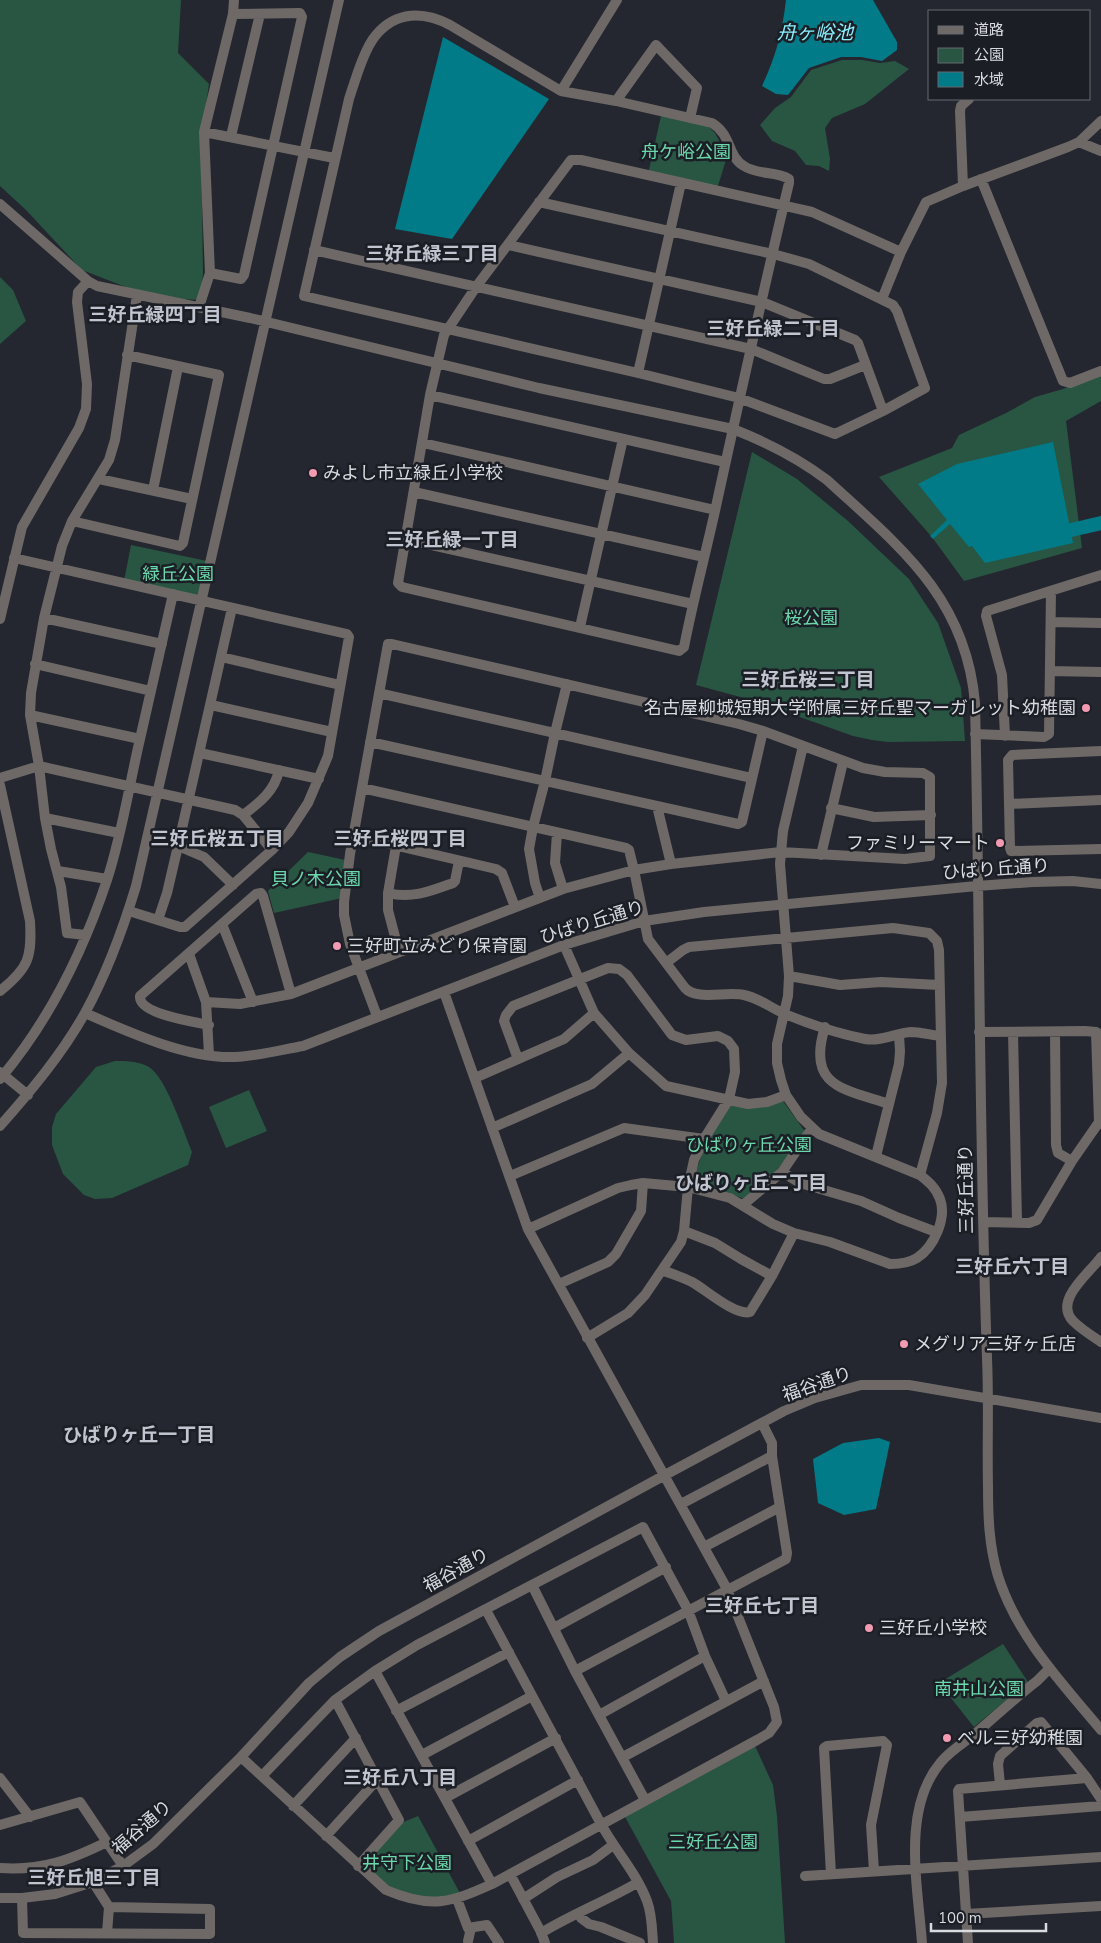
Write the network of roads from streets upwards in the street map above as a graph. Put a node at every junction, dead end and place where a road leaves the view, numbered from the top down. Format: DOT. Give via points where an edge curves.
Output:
graph roads {
  1 [pos="234,0"];
  2 [pos="339,0"];
  3 [pos="617,0"];
  4 [pos="233,14"];
  5 [pos="260,14"];
  6 [pos="561,90"];
  7 [pos="968,100"];
  8 [pos="616,101"];
  9 [pos="690,118"];
  10 [pos="1101,121"];
  11 [pos="204,132"];
  12 [pos="231,136"];
  13 [pos="1078,142"];
  14 [pos="272,145"];
  15 [pos="1101,151"];
  16 [pos="304,152"];
  17 [pos="334,158"];
  18 [pos="981,179"];
  19 [pos="681,183"];
  20 [pos="963,186"];
  21 [pos="539,202"];
  22 [pos="0,204"];
  23 [pos="784,206"];
  24 [pos="670,231"];
  25 [pos="508,245"];
  26 [pos="314,250"];
  27 [pos="901,252"];
  28 [pos="773,254"];
  29 [pos="210,273"];
  30 [pos="659,278"];
  31 [pos="88,281"];
  32 [pos="476,287"];
  33 [pos="137,295"];
  34 [pos="882,299"];
  35 [pos="762,302"];
  36 [pos="199,306"];
  37 [pos="265,321"];
  38 [pos="648,326"];
  39 [pos="447,330"];
  40 [pos="751,349"];
  41 [pos="127,356"];
  42 [pos="438,363"];
  43 [pos="865,365"];
  44 [pos="178,367"];
  45 [pos="1101,371"];
  46 [pos="638,373"];
  47 [pos="430,395"];
  48 [pos="740,398"];
  49 [pos="883,411"];
  50 [pos="733,429"];
  51 [pos="623,439"];
  52 [pos="423,443"];
  53 [pos="725,462"];
  54 [pos="99,478"];
  55 [pos="612,486"];
  56 [pos="153,490"];
  57 [pos="414,492"];
  58 [pos="192,499"];
  59 [pos="715,510"];
  60 [pos="72,522"];
  61 [pos="601,534"];
  62 [pos="405,539"];
  63 [pos="704,557"];
  64 [pos="14,558"];
  65 [pos="56,568"];
  66 [pos="1101,575"];
  67 [pos="591,581"];
  68 [pos="1051,591"];
  69 [pos="173,594"];
  70 [pos="202,601"];
  71 [pos="693,604"];
  72 [pos="232,608"];
  73 [pos="44,618"];
  74 [pos="0,619"];
  75 [pos="1052,622"];
  76 [pos="1101,624"];
  77 [pos="580,627"];
  78 [pos="162,644"];
  79 [pos="221,657"];
  80 [pos="35,664"];
  81 [pos="1050,671"];
  82 [pos="1101,672"];
  83 [pos="567,684"];
  84 [pos="340,685"];
  85 [pos="151,691"];
  86 [pos="379,693"];
  87 [pos="211,705"];
  88 [pos="30,715"];
  89 [pos="763,731"];
  90 [pos="332,732"];
  91 [pos="555,733"];
  92 [pos="975,734"];
  93 [pos="1005,736"];
  94 [pos="140,739"];
  95 [pos="370,742"];
  96 [pos="803,746"];
  97 [pos="1101,751"];
  98 [pos="200,753"];
  99 [pos="843,762"];
  100 [pos="39,766"];
  101 [pos="279,770"];
  102 [pos="0,778"];
  103 [pos="752,778"];
  104 [pos="319,779"];
  105 [pos="545,781"];
  106 [pos="0,785"];
  107 [pos="130,786"];
  108 [pos="362,788"];
  109 [pos="159,792"];
  110 [pos="189,798"];
  111 [pos="1101,800"];
  112 [pos="1009,804"];
  113 [pos="657,806"];
  114 [pos="831,808"];
  115 [pos="244,815"];
  116 [pos="931,815"];
  117 [pos="45,818"];
  118 [pos="533,827"];
  119 [pos="119,833"];
  120 [pos="557,833"];
  121 [pos="355,836"];
  122 [pos="178,846"];
  123 [pos="396,846"];
  124 [pos="1101,849"];
  125 [pos="272,850"];
  126 [pos="781,852"];
  127 [pos="821,855"];
  128 [pos="459,861"];
  129 [pos="671,864"];
  130 [pos="634,870"];
  131 [pos="58,871"];
  132 [pos="107,879"];
  133 [pos="1101,884"];
  134 [pos="233,885"];
  135 [pos="977,886"];
  136 [pos="563,889"];
  137 [pos="388,893"];
  138 [pos="540,898"];
  139 [pos="782,905"];
  140 [pos="515,907"];
  141 [pos="128,911"];
  142 [pos="158,920"];
  143 [pos="644,922"];
  144 [pos="222,924"];
  145 [pos="86,936"];
  146 [pos="785,937"];
  147 [pos="564,945"];
  148 [pos="399,952"];
  149 [pos="189,954"];
  150 [pos="666,963"];
  151 [pos="358,968"];
  152 [pos="789,976"];
  153 [pos="578,979"];
  154 [pos="939,985"];
  155 [pos="0,991"];
  156 [pos="444,992"];
  157 [pos="291,994"];
  158 [pos="206,1002"];
  159 [pos="253,1002"];
  160 [pos="85,1013"];
  161 [pos="594,1013"];
  162 [pos="784,1014"];
  163 [pos="377,1016"];
  164 [pos="209,1025"];
  165 [pos="825,1027"];
  166 [pos="979,1032"];
  167 [pos="1013,1032"];
  168 [pos="1055,1032"];
  169 [pos="1099,1034"];
  170 [pos="898,1035"];
  171 [pos="941,1036"];
  172 [pos="629,1053"];
  173 [pos="209,1054"];
  174 [pos="518,1059"];
  175 [pos="1,1076"];
  176 [pos="475,1078"];
  177 [pos="28,1095"];
  178 [pos="786,1095"];
  179 [pos="729,1099"];
  180 [pos="889,1104"];
  181 [pos="1100,1122"];
  182 [pos="0,1126"];
  183 [pos="492,1128"];
  184 [pos="812,1128"];
  185 [pos="704,1139"];
  186 [pos="876,1156"];
  187 [pos="1072,1162"];
  188 [pos="782,1172"];
  189 [pos="920,1175"];
  190 [pos="510,1176"];
  191 [pos="643,1183"];
  192 [pos="688,1187"];
  193 [pos="743,1205"];
  194 [pos="983,1222"];
  195 [pos="1017,1222"];
  196 [pos="528,1229"];
  197 [pos="684,1231"];
  198 [pos="936,1232"];
  199 [pos="794,1233"];
  200 [pos="1101,1257"];
  201 [pos="662,1270"];
  202 [pos="772,1276"];
  203 [pos="559,1284"];
  204 [pos="587,1338"];
  205 [pos="1101,1342"];
  206 [pos="988,1397"];
  207 [pos="1101,1418"];
  208 [pos="762,1423"];
  209 [pos="772,1456"];
  210 [pos="665,1475"];
  211 [pos="681,1504"];
  212 [pos="780,1507"];
  213 [pos="704,1547"];
  214 [pos="666,1567"];
  215 [pos="532,1585"];
  216 [pos="727,1589"];
  217 [pos="486,1610"];
  218 [pos="688,1610"];
  219 [pos="554,1628"];
  220 [pos="509,1652"];
  221 [pos="705,1656"];
  222 [pos="1050,1668"];
  223 [pos="375,1671"];
  224 [pos="575,1671"];
  225 [pos="764,1682"];
  226 [pos="532,1696"];
  227 [pos="335,1700"];
  228 [pos="726,1700"];
  229 [pos="396,1711"];
  230 [pos="599,1715"];
  231 [pos="1101,1730"];
  232 [pos="356,1738"];
  233 [pos="556,1738"];
  234 [pos="422,1755"];
  235 [pos="241,1757"];
  236 [pos="623,1758"];
  237 [pos="262,1776"];
  238 [pos="0,1778"];
  239 [pos="378,1778"];
  240 [pos="1087,1778"];
  241 [pos="578,1780"];
  242 [pos="1000,1784"];
  243 [pos="444,1798"];
  244 [pos="1101,1799"];
  245 [pos="645,1800"];
  246 [pos="293,1806"];
  247 [pos="1101,1806"];
  248 [pos="30,1817"];
  249 [pos="960,1817"];
  250 [pos="601,1824"];
  251 [pos="0,1825"];
  252 [pos="326,1836"];
  253 [pos="468,1841"];
  254 [pos="107,1842"];
  255 [pos="613,1845"];
  256 [pos="1101,1857"];
  257 [pos="963,1865"];
  258 [pos="123,1866"];
  259 [pos="358,1866"];
  260 [pos="0,1868"];
  261 [pos="917,1868"];
  262 [pos="874,1871"];
  263 [pos="510,1874"];
  264 [pos="831,1874"];
  265 [pos="806,1876"];
  266 [pos="94,1882"];
  267 [pos="638,1883"];
  268 [pos="492,1884"];
  269 [pos="0,1898"];
  270 [pos="22,1898"];
  271 [pos="457,1899"];
  272 [pos="523,1899"];
  273 [pos="1101,1906"];
  274 [pos="109,1908"];
  275 [pos="579,1913"];
  276 [pos="966,1914"];
  277 [pos="471,1928"];
  278 [pos="107,1933"];
  279 [pos="541,1933"];
  280 [pos="468,1941"];
  281 [pos="499,1943"];
  282 [pos="545,1943"];
  283 [pos="640,1943"];
  284 [pos="653,1943"];
  285 [pos="922,1943"];
  286 [pos="968,1943"];
  1 -- 4 [label="street"];
  2 -- 16 [label="street"];
  3 -- 6 [label="street"];
  4 -- 5 [label="street"];
  4 -- 11 [label="street"];
  5 -- 12 [label="street"];
  5 -- 14 [label="street" via="300,13 302,17"];
  6 -- 8 [label="street"];
  6 -- 17 [label="street" via="432,16 398,19 376,35 360,69"];
  7 -- 20 [label="street" via="960,111"];
  8 -- 9 [label="street"];
  8 -- 9 [label="street" via="656,45 697,88"];
  9 -- 23 [label="street" via="719,127 736,158 745,167 789,179"];
  10 -- 13 [label="street"];
  11 -- 12 [label="street"];
  11 -- 29 [label="street"];
  12 -- 14 [label="street"];
  13 -- 15 [label="street"];
  13 -- 18 [label="street"];
  14 -- 16 [label="street"];
  14 -- 29 [label="street" via="244,275 241,278"];
  16 -- 17 [label="street"];
  16 -- 37 [label="street"];
  17 -- 26 [label="street"];
  18 -- 20 [label="street"];
  18 -- 45 [label="street" via="1063,381 1070,383"];
  19 -- 21 [label="street" via="575,159 568,162"];
  19 -- 23 [label="street"];
  19 -- 24 [label="street"];
  20 -- 27 [label="street" via="926,202"];
  21 -- 24 [label="street"];
  21 -- 25 [label="street"];
  22 -- 31 [label="street"];
  23 -- 27 [label="street" via="812,212"];
  23 -- 28 [label="street"];
  24 -- 28 [label="street"];
  24 -- 30 [label="street"];
  25 -- 30 [label="street"];
  25 -- 32 [label="street"];
  26 -- 32 [label="street"];
  26 -- 39 [label="street" via="306,298"];
  27 -- 34 [label="street"];
  28 -- 34 [label="street" via="809,264"];
  28 -- 35 [label="street"];
  29 -- 36 [label="street"];
  30 -- 35 [label="street"];
  30 -- 38 [label="street"];
  31 -- 33 [label="street, 三好丘通り"];
  31 -- 64 [label="street" via="78,292 77,302 87,384 86,410 22,527"];
  32 -- 38 [label="street"];
  32 -- 39 [label="street"];
  33 -- 36 [label="street, 三好丘通り"];
  33 -- 41 [label="street"];
  34 -- 49 [label="street" via="895,308 925,388"];
  35 -- 40 [label="street"];
  35 -- 43 [label="street" via="855,340"];
  36 -- 37 [label="street, 三好丘通り"];
  37 -- 42 [label="street, 三好丘通り"];
  37 -- 70 [label="street"];
  38 -- 40 [label="street"];
  38 -- 46 [label="street"];
  39 -- 42 [label="street"];
  39 -- 46 [label="street"];
  40 -- 43 [label="street" via="824,379"];
  40 -- 48 [label="street"];
  41 -- 44 [label="street"];
  41 -- 54 [label="street" via="115,440"];
  42 -- 47 [label="street"];
  42 -- 50 [label="street, 三好丘通り"];
  43 -- 49 [label="street"];
  44 -- 56 [label="street"];
  44 -- 58 [label="street" via="219,375"];
  46 -- 48 [label="street"];
  47 -- 51 [label="street"];
  47 -- 52 [label="street"];
  48 -- 49 [label="street" via="835,434"];
  48 -- 50 [label="street"];
  50 -- 53 [label="street"];
  50 -- 92 [label="street, 三好丘通り" via="764,441 827,480 907,555 930,582 952,618 966,652 974,692"];
  51 -- 53 [label="street"];
  51 -- 55 [label="street"];
  52 -- 55 [label="street"];
  52 -- 57 [label="street"];
  53 -- 59 [label="street"];
  54 -- 56 [label="street"];
  54 -- 60 [label="street"];
  55 -- 59 [label="street"];
  55 -- 61 [label="street"];
  56 -- 58 [label="street"];
  57 -- 61 [label="street"];
  57 -- 62 [label="street"];
  58 -- 60 [label="street" via="180,546"];
  59 -- 63 [label="street"];
  60 -- 65 [label="street"];
  61 -- 63 [label="street"];
  61 -- 67 [label="street"];
  62 -- 67 [label="street"];
  62 -- 77 [label="street" via="398,583 402,588"];
  63 -- 71 [label="street"];
  64 -- 65 [label="street"];
  64 -- 74 [label="street"];
  65 -- 69 [label="street"];
  65 -- 73 [label="street"];
  66 -- 68 [label="street"];
  67 -- 71 [label="street"];
  67 -- 77 [label="street"];
  68 -- 75 [label="street"];
  68 -- 93 [label="street" via="987,612 1002,675"];
  69 -- 70 [label="street"];
  69 -- 78 [label="street"];
  70 -- 72 [label="street"];
  70 -- 109 [label="street"];
  71 -- 77 [label="street" via="684,647 679,651"];
  72 -- 79 [label="street"];
  72 -- 84 [label="street" via="347,634"];
  73 -- 78 [label="street"];
  73 -- 80 [label="street"];
  75 -- 76 [label="street"];
  75 -- 81 [label="street"];
  78 -- 85 [label="street"];
  79 -- 84 [label="street"];
  79 -- 87 [label="street"];
  80 -- 85 [label="street"];
  80 -- 88 [label="street"];
  81 -- 82 [label="street"];
  81 -- 93 [label="street" via="1049,734"];
  83 -- 86 [label="street" via="388,644"];
  83 -- 89 [label="street"];
  83 -- 91 [label="street"];
  84 -- 90 [label="street"];
  85 -- 94 [label="street"];
  86 -- 91 [label="street"];
  86 -- 95 [label="street"];
  87 -- 90 [label="street"];
  87 -- 98 [label="street"];
  88 -- 94 [label="street"];
  88 -- 100 [label="street"];
  89 -- 96 [label="street"];
  89 -- 103 [label="street"];
  90 -- 104 [label="street" via="327,761"];
  91 -- 103 [label="street"];
  91 -- 105 [label="street"];
  92 -- 93 [label="street"];
  92 -- 135 [label="street, 三好丘通り"];
  94 -- 107 [label="street"];
  95 -- 105 [label="street"];
  95 -- 108 [label="street"];
  96 -- 99 [label="street"];
  96 -- 126 [label="street" via="784,824"];
  97 -- 112 [label="street" via="1012,755 1008,760"];
  98 -- 101 [label="street"];
  98 -- 110 [label="street"];
  99 -- 114 [label="street"];
  99 -- 116 [label="street" via="884,772 926,773 930,779"];
  100 -- 102 [label="street"];
  100 -- 107 [label="street"];
  100 -- 117 [label="street"];
  101 -- 104 [label="street"];
  101 -- 115 [label="street" via="270,791"];
  103 -- 113 [label="street" via="741,824"];
  104 -- 125 [label="street" via="298,819"];
  105 -- 113 [label="street"];
  105 -- 118 [label="street"];
  106 -- 155 [label="street" via="31,937 30,953 24,968"];
  107 -- 109 [label="street"];
  107 -- 119 [label="street"];
  108 -- 118 [label="street"];
  108 -- 121 [label="street"];
  109 -- 110 [label="street"];
  109 -- 141 [label="street"];
  110 -- 115 [label="street"];
  110 -- 122 [label="street"];
  111 -- 112 [label="street"];
  112 -- 124 [label="street" via="1011,851"];
  113 -- 129 [label="street"];
  114 -- 116 [label="street" via="874,817"];
  114 -- 127 [label="street"];
  115 -- 125 [label="street"];
  116 -- 127 [label="street" via="930,856 904,859"];
  117 -- 119 [label="street"];
  117 -- 131 [label="street"];
  118 -- 120 [label="street"];
  118 -- 138 [label="street" via="530,858"];
  119 -- 132 [label="street"];
  120 -- 130 [label="street" via="626,848"];
  120 -- 136 [label="street" via="555,863"];
  121 -- 123 [label="street"];
  121 -- 151 [label="street" via="344,889 344,909"];
  122 -- 134 [label="street" via="204,857"];
  122 -- 142 [label="street"];
  123 -- 128 [label="street"];
  123 -- 137 [label="street"];
  125 -- 134 [label="street"];
  126 -- 127 [label="street"];
  126 -- 129 [label="street"];
  126 -- 139 [label="street"];
  128 -- 137 [label="street" via="453,883 422,894 403,896"];
  128 -- 140 [label="street" via="500,870"];
  129 -- 130 [label="street"];
  130 -- 136 [label="street"];
  130 -- 143 [label="street"];
  131 -- 132 [label="street"];
  131 -- 145 [label="street" via="67,933"];
  132 -- 145 [label="street"];
  133 -- 135 [label="street, ひばり丘通り" via="1072,881"];
  134 -- 142 [label="street" via="185,927"];
  135 -- 139 [label="street, ひばり丘通り"];
  135 -- 166 [label="street, 三好丘通り"];
  136 -- 138 [label="street"];
  137 -- 148 [label="street" via="388,916"];
  138 -- 140 [label="street"];
  139 -- 143 [label="street, ひばり丘通り" via="704,912"];
  139 -- 146 [label="street"];
  140 -- 148 [label="street"];
  141 -- 142 [label="street"];
  141 -- 160 [label="street" via="110,962"];
  143 -- 147 [label="street, ひばり丘通り"];
  143 -- 150 [label="street" via="648,939"];
  144 -- 149 [label="street"];
  144 -- 157 [label="street" via="261,893"];
  144 -- 159 [label="street"];
  145 -- 175 [label="street" via="45,1019"];
  146 -- 150 [label="street" via="689,947"];
  146 -- 152 [label="street"];
  146 -- 154 [label="street" via="885,928 924,931 933,936 938,945"];
  147 -- 153 [label="street"];
  147 -- 156 [label="street, ひばり丘通り"];
  148 -- 151 [label="street"];
  149 -- 158 [label="street"];
  149 -- 164 [label="street" via="140,996 140,1001 142,1005 170,1017"];
  150 -- 162 [label="street" via="692,994 743,994"];
  151 -- 157 [label="street"];
  151 -- 163 [label="street"];
  152 -- 154 [label="street" via="840,985 881,982"];
  152 -- 162 [label="street"];
  153 -- 161 [label="street"];
  153 -- 174 [label="street" via="518,1003 508,1011 504,1024"];
  153 -- 179 [label="street" via="608,968 618,969 630,978 672,1035 686,1040 718,1036 728,1041 734,1049 735,1064"];
  154 -- 171 [label="street"];
  156 -- 163 [label="street, ひばり丘通り"];
  156 -- 176 [label="street"];
  157 -- 159 [label="street"];
  158 -- 159 [label="street"];
  158 -- 164 [label="street"];
  160 -- 173 [label="street, ひばり丘通り" via="160,1044"];
  160 -- 177 [label="street"];
  161 -- 172 [label="street"];
  161 -- 174 [label="street" via="564,1039"];
  162 -- 165 [label="street"];
  162 -- 178 [label="street" via="776,1055"];
  163 -- 173 [label="street, ひばり丘通り" via="304,1046 234,1057"];
  164 -- 173 [label="street"];
  165 -- 170 [label="street" via="866,1039"];
  165 -- 180 [label="street" via="819,1049 821,1064 828,1078 842,1089"];
  166 -- 167 [label="street"];
  166 -- 194 [label="street, 三好丘通り"];
  167 -- 168 [label="street"];
  167 -- 195 [label="street"];
  168 -- 169 [label="street"];
  168 -- 187 [label="street" via="1056,1145 1058,1153"];
  169 -- 181 [label="street"];
  170 -- 171 [label="street" via="910,1032"];
  170 -- 180 [label="street" via="900,1057"];
  171 -- 189 [label="street" via="942,1083"];
  172 -- 179 [label="street" via="666,1086"];
  172 -- 183 [label="street" via="592,1084"];
  174 -- 176 [label="street"];
  175 -- 177 [label="street"];
  176 -- 183 [label="street"];
  177 -- 182 [label="street"];
  178 -- 179 [label="street" via="748,1104"];
  178 -- 184 [label="street"];
  179 -- 185 [label="street"];
  180 -- 186 [label="street"];
  181 -- 187 [label="street"];
  183 -- 190 [label="street"];
  184 -- 186 [label="street" via="831,1140"];
  184 -- 188 [label="street"];
  185 -- 190 [label="street" via="624,1128"];
  185 -- 192 [label="street" via="696,1154"];
  186 -- 189 [label="street"];
  187 -- 195 [label="street" via="1037,1220"];
  188 -- 193 [label="street"];
  188 -- 198 [label="street" via="800,1183 862,1201"];
  189 -- 198 [label="street" via="933,1185 940,1199 942,1218"];
  190 -- 196 [label="street"];
  191 -- 192 [label="street"];
  191 -- 196 [label="street" via="618,1188"];
  191 -- 203 [label="street" via="641,1211 616,1254 608,1262"];
  192 -- 193 [label="street" via="721,1195"];
  192 -- 197 [label="street"];
  193 -- 199 [label="street"];
  194 -- 195 [label="street"];
  194 -- 206 [label="street, 三好丘通り"];
  196 -- 203 [label="street"];
  197 -- 201 [label="street" via="681,1242"];
  197 -- 202 [label="street" via="715,1243"];
  198 -- 199 [label="street" via="918,1257 890,1264"];
  199 -- 202 [label="street"];
  200 -- 205 [label="street" via="1075,1287 1067,1305 1074,1322"];
  201 -- 202 [label="street" via="693,1282 727,1305 746,1313 750,1312"];
  201 -- 204 [label="street" via="628,1313"];
  203 -- 204 [label="street"];
  204 -- 210 [label="street"];
  206 -- 207 [label="street, 福谷通り"];
  206 -- 208 [label="street, 福谷通り" via="909,1384 861,1385 815,1398"];
  206 -- 222 [label="street, 三好丘通り" via="988,1522 992,1556 1004,1595 1018,1624"];
  208 -- 209 [label="street" via="772,1443"];
  208 -- 210 [label="street, 福谷通り"];
  209 -- 211 [label="street"];
  209 -- 212 [label="street"];
  210 -- 211 [label="street"];
  210 -- 235 [label="street, 福谷通り" via="363,1641 309,1683"];
  211 -- 213 [label="street"];
  212 -- 213 [label="street"];
  212 -- 216 [label="street" via="786,1559"];
  213 -- 216 [label="street"];
  214 -- 215 [label="street" via="642,1527"];
  214 -- 218 [label="street"];
  214 -- 219 [label="street"];
  215 -- 217 [label="street"];
  215 -- 219 [label="street"];
  216 -- 218 [label="street"];
  216 -- 225 [label="street"];
  217 -- 220 [label="street"];
  217 -- 223 [label="street" via="417,1645"];
  218 -- 221 [label="street"];
  218 -- 224 [label="street"];
  219 -- 224 [label="street"];
  220 -- 226 [label="street"];
  220 -- 229 [label="street"];
  221 -- 228 [label="street"];
  221 -- 230 [label="street"];
  222 -- 231 [label="street, 三好丘通り"];
  222 -- 261 [label="street" via="948,1755 934,1772 917,1816"];
  223 -- 227 [label="street"];
  223 -- 229 [label="street"];
  224 -- 230 [label="street"];
  225 -- 228 [label="street"];
  225 -- 245 [label="street" via="777,1722 769,1733"];
  226 -- 233 [label="street"];
  226 -- 234 [label="street"];
  227 -- 232 [label="street"];
  227 -- 237 [label="street"];
  228 -- 236 [label="street"];
  229 -- 234 [label="street"];
  230 -- 236 [label="street"];
  232 -- 239 [label="street"];
  232 -- 246 [label="street"];
  233 -- 241 [label="street"];
  233 -- 243 [label="street"];
  234 -- 243 [label="street"];
  235 -- 237 [label="street"];
  235 -- 258 [label="street, 福谷通り" via="153,1844"];
  236 -- 245 [label="street"];
  237 -- 246 [label="street"];
  238 -- 248 [label="street"];
  239 -- 252 [label="street"];
  239 -- 259 [label="street" via="400,1820"];
  240 -- 242 [label="street"];
  240 -- 242 [label="street" via="1040,1722 1000,1756"];
  240 -- 244 [label="street"];
  241 -- 250 [label="street"];
  241 -- 253 [label="street"];
  242 -- 249 [label="street" via="961,1787 958,1791"];
  243 -- 253 [label="street"];
  245 -- 250 [label="street"];
  246 -- 252 [label="street"];
  247 -- 249 [label="street"];
  248 -- 251 [label="street"];
  248 -- 254 [label="street" via="80,1802"];
  249 -- 257 [label="street"];
  250 -- 255 [label="street"];
  250 -- 263 [label="street"];
  252 -- 259 [label="street"];
  253 -- 268 [label="street"];
  254 -- 258 [label="street"];
  254 -- 260 [label="street" via="76,1858 44,1867"];
  255 -- 267 [label="street"];
  255 -- 272 [label="street" via="593,1860 557,1877"];
  256 -- 257 [label="street"];
  257 -- 261 [label="street"];
  257 -- 276 [label="street"];
  258 -- 266 [label="street, 福谷通り"];
  259 -- 271 [label="street" via="395,1894 424,1902"];
  261 -- 262 [label="street"];
  261 -- 285 [label="street"];
  262 -- 264 [label="street"];
  262 -- 264 [label="street" via="871,1825 887,1745 883,1741 824,1748"];
  263 -- 268 [label="street"];
  263 -- 272 [label="street"];
  264 -- 265 [label="street"];
  266 -- 270 [label="street, 福谷通り" via="55,1894"];
  266 -- 274 [label="street"];
  267 -- 275 [label="street"];
  267 -- 284 [label="street" via="647,1900"];
  268 -- 271 [label="street"];
  269 -- 270 [label="street, 福谷通り"];
  270 -- 278 [label="street" via="23,1933"];
  271 -- 277 [label="street" via="468,1928"];
  272 -- 279 [label="street"];
  273 -- 276 [label="street"];
  274 -- 278 [label="street"];
  274 -- 278 [label="street" via="210,1909 210,1934"];
  275 -- 279 [label="street"];
  275 -- 283 [label="street" via="589,1924"];
  276 -- 286 [label="street"];
  277 -- 280 [label="street"];
  277 -- 281 [label="street" via="486,1924"];
  279 -- 282 [label="street"];
}
